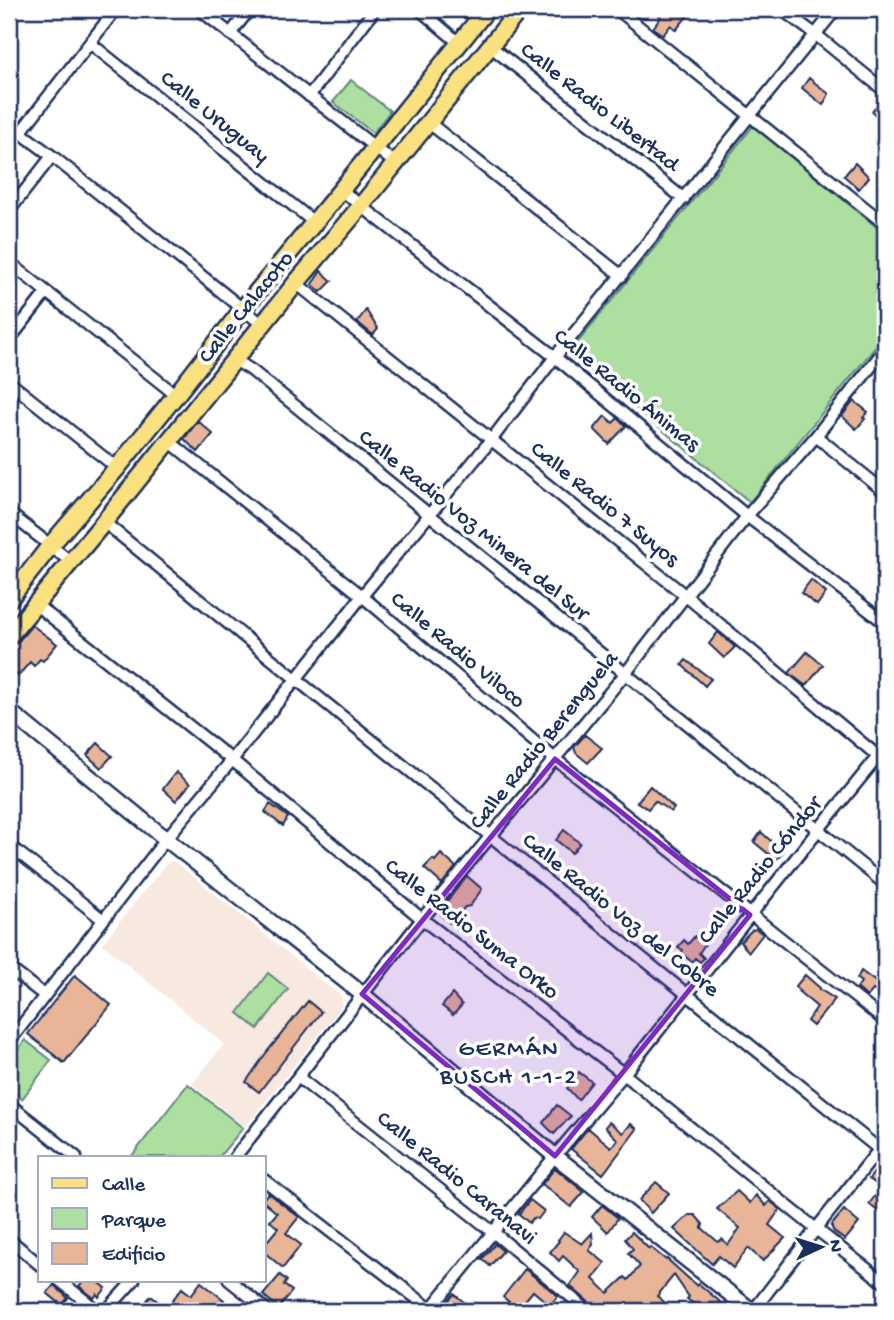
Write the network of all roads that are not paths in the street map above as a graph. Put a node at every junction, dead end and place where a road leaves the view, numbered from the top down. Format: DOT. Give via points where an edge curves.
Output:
graph roads {
  1 [pos="117,9"];
  2 [pos="199,9"];
  3 [pos="250,9"];
  4 [pos="375,9"];
  5 [pos="419,9"];
  6 [pos="487,9"];
  7 [pos="520,9"];
  8 [pos="617,9"];
  9 [pos="781,9"];
  10 [pos="836,9"];
  11 [pos="230,34"];
  12 [pos="815,34"];
  13 [pos="90,43"];
  14 [pos="459,43"];
  15 [pos="490,46"];
  16 [pos="885,91"];
  17 [pos="309,96"];
  18 [pos="749,115"];
  19 [pos="428,122"];
  20 [pos="9,124"];
  21 [pos="20,133"];
  22 [pos="375,148"];
  23 [pos="52,156"];
  24 [pos="394,163"];
  25 [pos="341,190"];
  26 [pos="684,199"];
  27 [pos="360,206"];
  28 [pos="9,211"];
  29 [pos="315,223"];
  30 [pos="885,224"];
  31 [pos="9,262"];
  32 [pos="622,276"];
  33 [pos="296,283"];
  34 [pos="46,293"];
  35 [pos="243,309"];
  36 [pos="263,325"];
  37 [pos="9,340"];
  38 [pos="883,355"];
  39 [pos="555,357"];
  40 [pos="235,360"];
  41 [pos="9,382"];
  42 [pos="176,395"];
  43 [pos="816,436"];
  44 [pos="492,439"];
  45 [pos="169,441"];
  46 [pos="117,468"];
  47 [pos="885,492"];
  48 [pos="9,513"];
  49 [pos="429,516"];
  50 [pos="747,516"];
  51 [pos="104,522"];
  52 [pos="50,546"];
  53 [pos="70,561"];
  54 [pos="362,596"];
  55 [pos="686,596"];
  56 [pos="9,598"];
  57 [pos="35,604"];
  58 [pos="885,623"];
  59 [pos="9,636"];
  60 [pos="625,674"];
  61 [pos="296,680"];
  62 [pos="9,711"];
  63 [pos="883,755"];
  64 [pos="232,760"];
  65 [pos="555,760"];
  66 [pos="818,829"];
  67 [pos="492,836"];
  68 [pos="166,839"];
  69 [pos="9,845"];
  70 [pos="885,884"];
  71 [pos="750,915"];
  72 [pos="102,919"];
  73 [pos="422,919"];
  74 [pos="9,968"];
  75 [pos="362,994"];
  76 [pos="44,995"];
  77 [pos="687,995"];
  78 [pos="885,1021"];
  79 [pos="9,1042"];
  80 [pos="624,1074"];
  81 [pos="298,1077"];
  82 [pos="9,1104"];
  83 [pos="883,1148"];
  84 [pos="75,1156"];
  85 [pos="236,1156"];
  86 [pos="555,1156"];
  87 [pos="266,1182"];
  88 [pos="816,1229"];
  89 [pos="493,1232"];
  90 [pos="9,1240"];
  91 [pos="38,1263"];
  92 [pos="62,1282"];
  93 [pos="132,1282"];
  94 [pos="232,1282"];
  95 [pos="885,1283"];
  96 [pos="98,1311"];
  97 [pos="106,1311"];
  98 [pos="268,1311"];
  99 [pos="431,1311"];
  100 [pos="588,1311"];
  101 [pos="753,1311"];
  1 -- 13 [label="street"];
  2 -- 11 [label="street"];
  3 -- 11 [label="street"];
  4 -- 17 [label="street"];
  5 -- 14 [label="street"];
  6 -- 14 [label="main road, Calle Calacoto"];
  7 -- 15 [label="main road, Calle Calacoto"];
  8 -- 18 [label="street"];
  9 -- 12 [label="street"];
  10 -- 12 [label="street"];
  11 -- 17 [label="street"];
  12 -- 16 [label="street"];
  12 -- 18 [label="street"];
  13 -- 21 [label="street"];
  13 -- 29 [label="street, Calle Uruguay"];
  14 -- 22 [label="main road, Calle Calacoto"];
  15 -- 19 [label="main road, Calle Calacoto"];
  15 -- 26 [label="street, Calle Radio Libertad"];
  17 -- 22 [label="street"];
  18 -- 26 [label="street"];
  18 -- 30 [label="street"];
  19 -- 24 [label="main road, Calle Calacoto"];
  19 -- 32 [label="street"];
  20 -- 21 [label="street"];
  21 -- 23 [label="street"];
  22 -- 24 [label="street"];
  22 -- 25 [label="main road, Calle Calacoto"];
  23 -- 28 [label="street"];
  23 -- 35 [label="street"];
  24 -- 27 [label="main road, Calle Calacoto"];
  25 -- 27 [label="street, Calle Radio Ánimas"];
  25 -- 29 [label="main road, Calle Calacoto"];
  26 -- 32 [label="street"];
  27 -- 33 [label="main road, Calle Calacoto"];
  27 -- 39 [label="street, Calle Radio Ánimas"];
  29 -- 35 [label="main road, Calle Calacoto"];
  31 -- 34 [label="street"];
  32 -- 39 [label="street"];
  33 -- 36 [label="main road, Calle Calacoto"];
  33 -- 44 [label="street, Calle Radio 7 Suyos"];
  34 -- 37 [label="street"];
  34 -- 42 [label="street"];
  35 -- 36 [label="street"];
  35 -- 42 [label="main road, Calle Calacoto"];
  36 -- 40 [label="main road, Calle Calacoto"];
  38 -- 43 [label="street, Calle Radio Berenguela"];
  39 -- 44 [label="street"];
  39 -- 50 [label="street, Calle Radio Ánimas"];
  40 -- 45 [label="main road, Calle Calacoto"];
  40 -- 49 [label="street, Calle Radio Voz Minera del Sur"];
  41 -- 46 [label="street"];
  42 -- 46 [label="main road, Calle Calacoto"];
  43 -- 47 [label="street"];
  43 -- 50 [label="street, Calle Radio Berenguela"];
  44 -- 49 [label="street"];
  44 -- 55 [label="street, Calle Radio 7 Suyos"];
  45 -- 51 [label="main road, Calle Calacoto"];
  45 -- 54 [label="street, Calle Radio Viloco"];
  46 -- 52 [label="main road, Calle Calacoto"];
  48 -- 52 [label="street"];
  49 -- 54 [label="street"];
  49 -- 60 [label="street, Calle Radio Voz Minera del Sur"];
  50 -- 55 [label="street, Calle Radio Berenguela"];
  50 -- 58 [label="street, Calle Radio Ánimas"];
  51 -- 53 [label="main road, Calle Calacoto"];
  51 -- 61 [label="street, Calle Radio Voz del Cobre"];
  52 -- 53 [label="street"];
  52 -- 56 [label="main road, Calle Calacoto"];
  53 -- 57 [label="main road, Calle Calacoto"];
  54 -- 61 [label="street"];
  54 -- 65 [label="street, Calle Radio Viloco"];
  55 -- 60 [label="street, Calle Radio Berenguela"];
  55 -- 63 [label="street, Calle Radio 7 Suyos"];
  57 -- 59 [label="main road, Calle Calacoto"];
  57 -- 64 [label="street, Calle Radio Suma Orko"];
  60 -- 65 [label="street, Calle Radio Berenguela"];
  60 -- 66 [label="street, Calle Radio Voz Minera del Sur"];
  61 -- 64 [label="street"];
  61 -- 67 [label="street, Calle Radio Voz del Cobre"];
  62 -- 68 [label="street"];
  63 -- 66 [label="street, Calle Radio Cóndor"];
  64 -- 68 [label="street"];
  64 -- 73 [label="street, Calle Radio Suma Orko"];
  65 -- 67 [label="street, Calle Radio Berenguela"];
  65 -- 71 [label="street, Calle Radio Viloco"];
  66 -- 70 [label="street, Calle Radio Voz Minera del Sur"];
  66 -- 71 [label="street, Calle Radio Cóndor"];
  67 -- 73 [label="street, Calle Radio Berenguela"];
  67 -- 77 [label="street, Calle Radio Voz del Cobre"];
  68 -- 72 [label="street"];
  68 -- 75 [label="street"];
  69 -- 72 [label="street"];
  71 -- 77 [label="street, Calle Radio Cóndor"];
  71 -- 78 [label="street, Calle Radio Viloco"];
  72 -- 76 [label="street"];
  73 -- 75 [label="street, Calle Radio Berenguela"];
  73 -- 80 [label="street, Calle Radio Suma Orko"];
  74 -- 76 [label="street"];
  75 -- 81 [label="street, Calle Radio Berenguela"];
  75 -- 86 [label="street"];
  76 -- 79 [label="street"];
  77 -- 80 [label="street, Calle Radio Cóndor"];
  77 -- 83 [label="street, Calle Radio Voz del Cobre"];
  80 -- 86 [label="street, Calle Radio Cóndor"];
  80 -- 88 [label="street, Calle Radio Suma Orko"];
  81 -- 85 [label="street, Calle Radio Berenguela"];
  81 -- 89 [label="street, Calle Radio Caranavi"];
  82 -- 84 [label="street"];
  83 -- 88 [label="street"];
  86 -- 89 [label="street, Calle Radio Cóndor"];
  86 -- 101 [label="street"];
  87 -- 99 [label="street"];
  88 -- 95 [label="street, Calle Radio Suma Orko"];
  88 -- 101 [label="street"];
  89 -- 99 [label="street, Calle Radio Cóndor"];
  89 -- 100 [label="street, Calle Radio Caranavi"];
  90 -- 91 [label="street"];
  92 -- 96 [label="street"];
  93 -- 97 [label="street"];
  94 -- 98 [label="street"];
}
